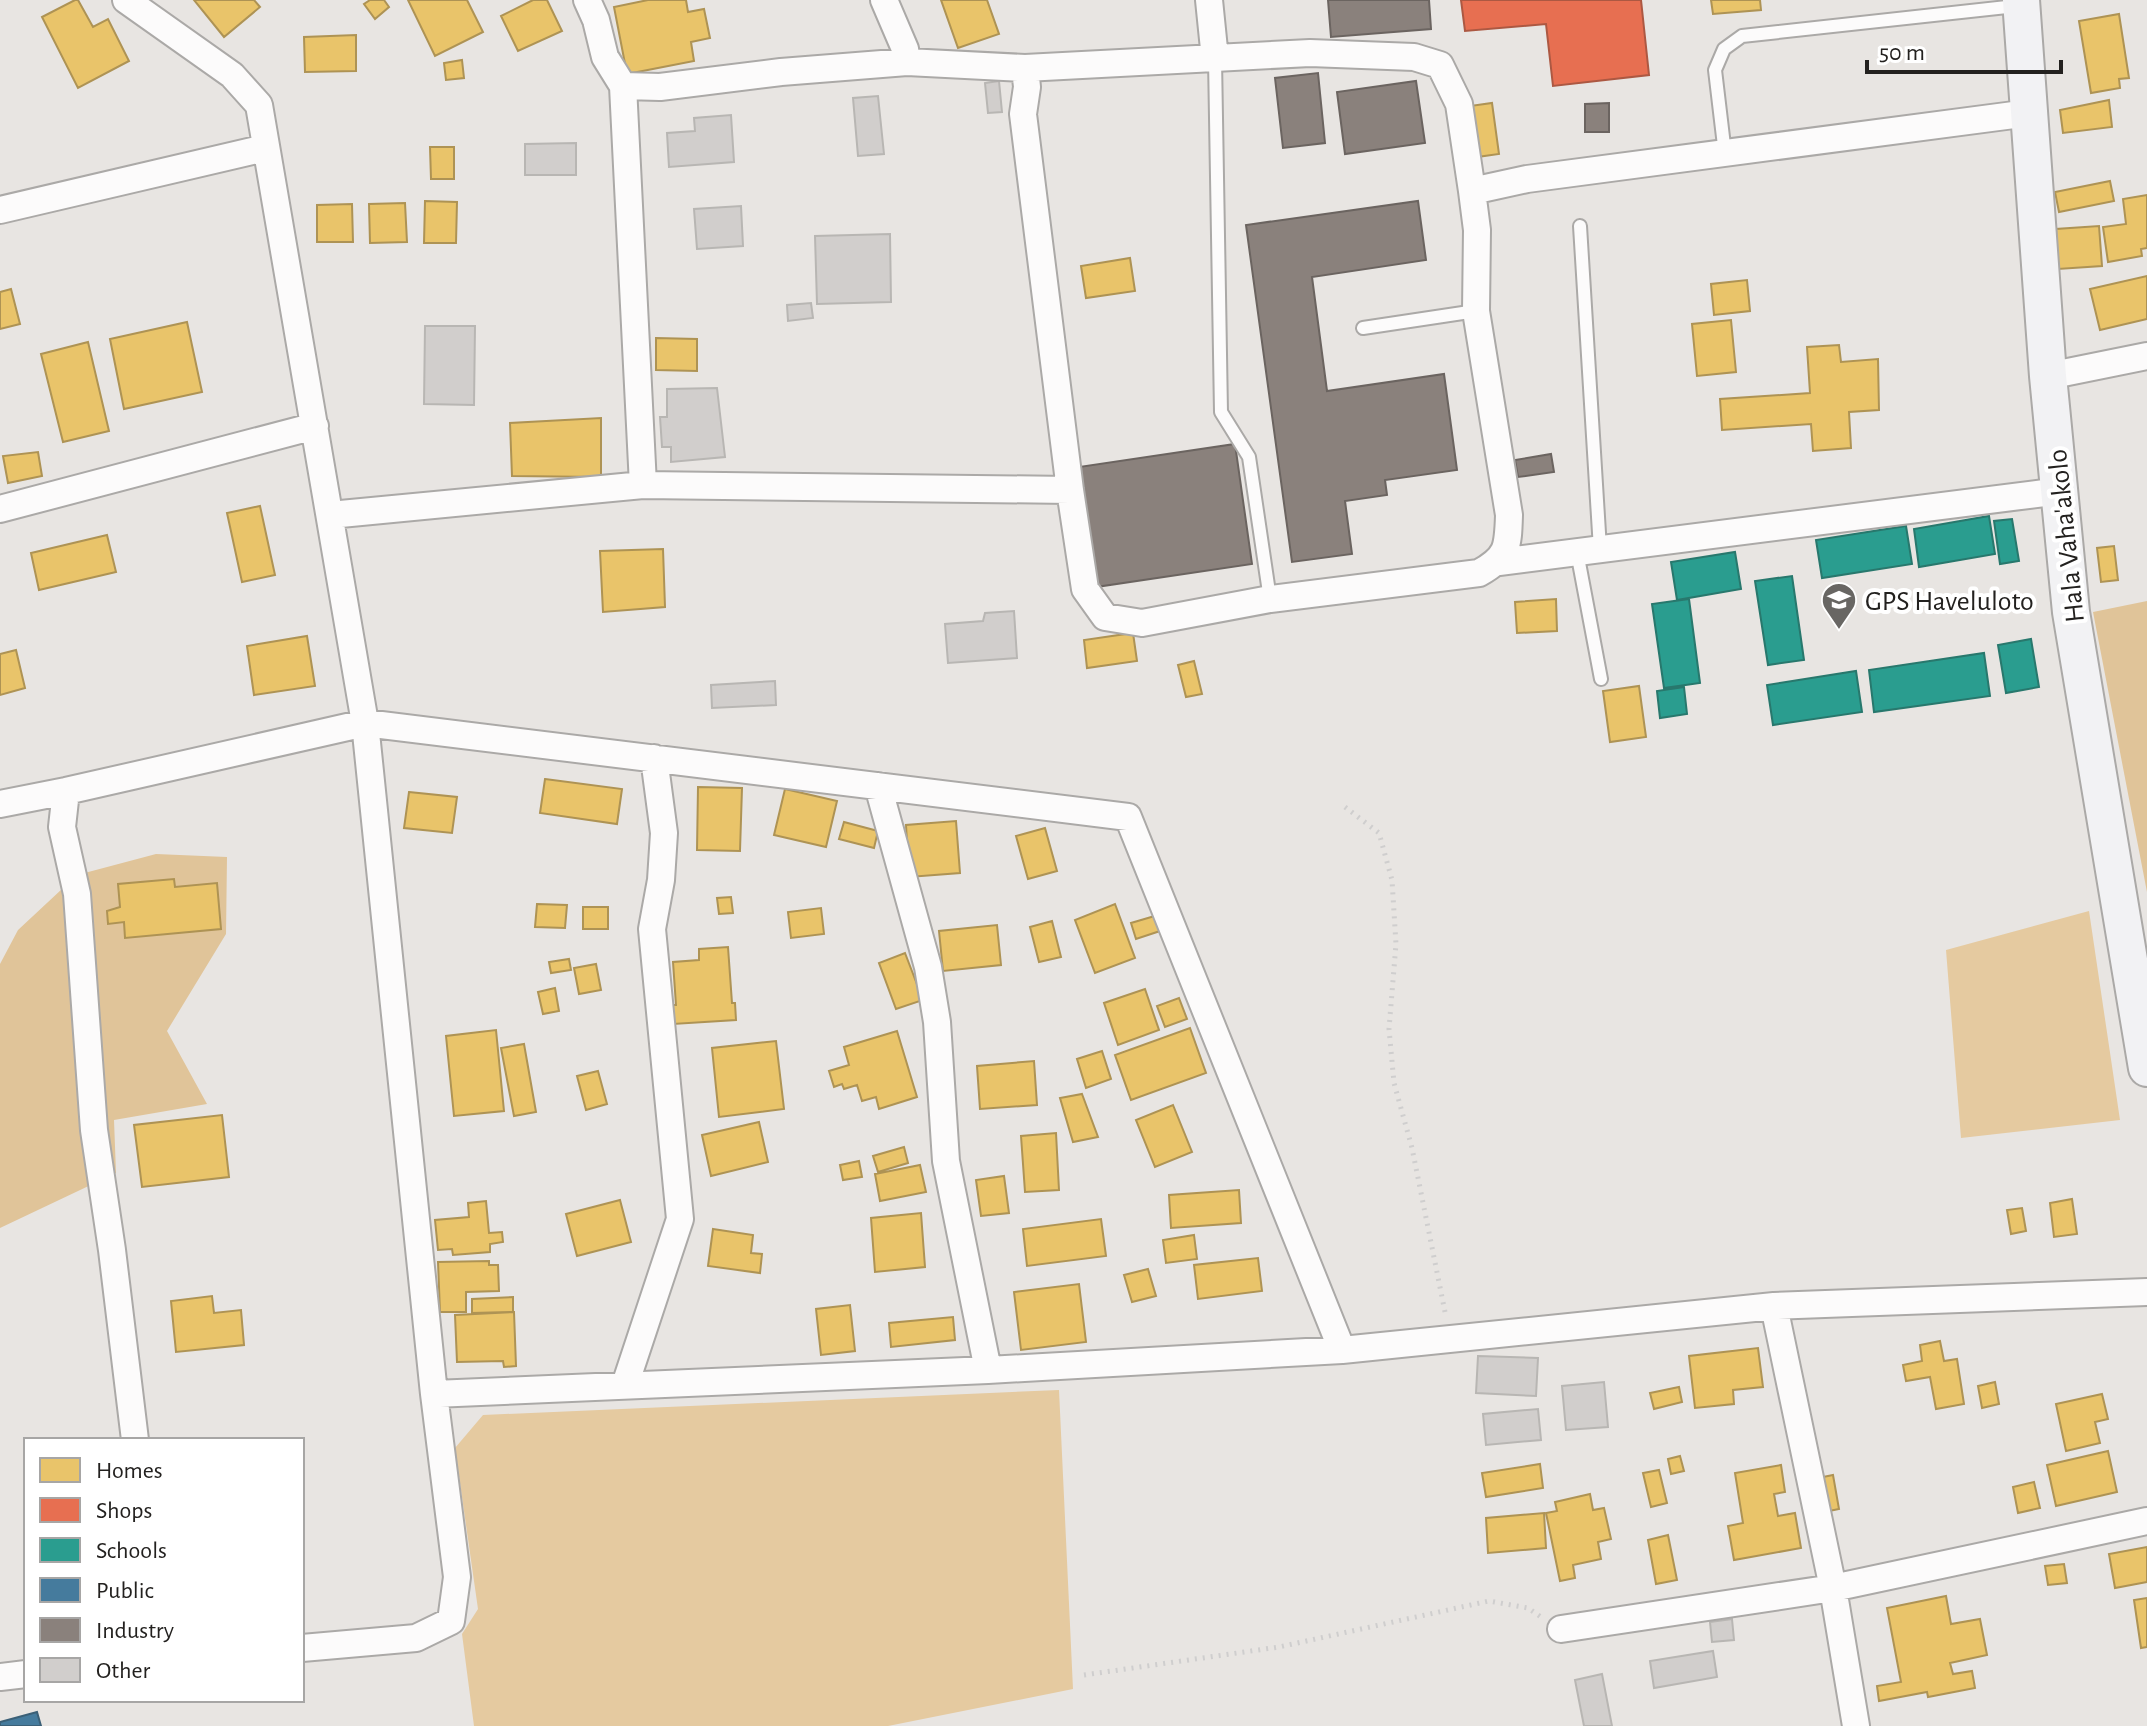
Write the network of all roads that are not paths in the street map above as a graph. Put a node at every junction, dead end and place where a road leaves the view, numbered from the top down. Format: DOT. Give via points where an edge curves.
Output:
graph roads {
  1 [pos="126,0"];
  2 [pos="587,0"];
  3 [pos="884,0"];
  4 [pos="1209,0"];
  5 [pos="2021,3"];
  6 [pos="1215,59"];
  7 [pos="907,62"];
  8 [pos="1025,68"];
  9 [pos="623,86"];
  10 [pos="2029,113"];
  11 [pos="265,148"];
  12 [pos="1725,154"];
  13 [pos="1472,191"];
  14 [pos="0,210"];
  15 [pos="1580,226"];
  16 [pos="1476,311"];
  17 [pos="1363,328"];
  18 [pos="2147,356"];
  19 [pos="2048,376"];
  20 [pos="315,426"];
  21 [pos="643,485"];
  22 [pos="1070,490"];
  23 [pos="2060,491"];
  24 [pos="0,509"];
  25 [pos="330,515"];
  26 [pos="1588,550"];
  27 [pos="1499,562"];
  28 [pos="1270,599"];
  29 [pos="1601,679"];
  30 [pos="365,723"];
  31 [pos="654,758"];
  32 [pos="878,786"];
  33 [pos="66,791"];
  34 [pos="0,804"];
  35 [pos="2137,952"];
  36 [pos="2147,1068"];
  37 [pos="2147,1292"];
  38 [pos="1774,1306"];
  39 [pos="1342,1350"];
  40 [pos="988,1370"];
  41 [pos="625,1385"];
  42 [pos="434,1394"];
  43 [pos="135,1438"];
  44 [pos="2147,1521"];
  45 [pos="1833,1588"];
  46 [pos="1561,1629"];
  47 [pos="304,1648"];
  48 [pos="24,1674"];
  49 [pos="0,1677"];
  50 [pos="1856,1726"];
  1 -- 11 [label="street" via="232,75 259,105"];
  2 -- 9 [label="street" via="605,57"];
  3 -- 7 [label="street"];
  4 -- 6 [label="street"];
  5 -- 10 [label="main road, Hala Vaha'akolo"];
  5 -- 12 [label="lane" via="1742,36 1724,49 1715,70"];
  6 -- 8 [label="street"];
  6 -- 13 [label="street" via="1310,53 1414,57 1440,65 1459,104"];
  6 -- 28 [label="lane" via="1221,412 1249,457"];
  7 -- 8 [label="street"];
  7 -- 9 [label="street" via="660,87"];
  8 -- 22 [label="street" via="1023,114"];
  9 -- 21 [label="street"];
  10 -- 12 [label="street"];
  10 -- 19 [label="main road, Hala Vaha'akolo"];
  11 -- 14 [label="street"];
  11 -- 20 [label="street"];
  12 -- 13 [label="street"];
  13 -- 16 [label="street"];
  15 -- 26 [label="lane"];
  16 -- 17 [label="lane"];
  16 -- 27 [label="street" via="1509,515 1508,540"];
  18 -- 19 [label="street"];
  19 -- 23 [label="main road, Hala Vaha'akolo"];
  20 -- 24 [label="street"];
  20 -- 25 [label="street"];
  21 -- 22 [label="street"];
  21 -- 25 [label="street"];
  22 -- 28 [label="street" via="1085,589 1105,617 1142,623"];
  23 -- 26 [label="street"];
  23 -- 35 [label="main road, Hala Vaha'akolo" via="2071,612"];
  25 -- 30 [label="street"];
  26 -- 27 [label="street"];
  26 -- 29 [label="lane"];
  27 -- 28 [label="street" via="1479,573"];
  30 -- 31 [label="street"];
  30 -- 33 [label="street"];
  30 -- 42 [label="street"];
  31 -- 32 [label="street"];
  31 -- 41 [label="street" via="664,833 652,929 680,1219"];
  32 -- 39 [label="street" via="1128,817"];
  32 -- 40 [label="street" via="928,967 946,1161"];
  33 -- 34 [label="street"];
  33 -- 43 [label="street" via="62,827 77,894 94,1130"];
  35 -- 36 [label="main road, Hala Vaha'akolo"];
  37 -- 38 [label="street"];
  38 -- 39 [label="street"];
  38 -- 45 [label="street"];
  39 -- 40 [label="street"];
  40 -- 41 [label="street"];
  41 -- 42 [label="street"];
  42 -- 47 [label="street" via="457,1577 451,1621 416,1638"];
  44 -- 45 [label="street"];
  45 -- 46 [label="street"];
  45 -- 50 [label="street"];
  48 -- 49 [label="street"];
}
